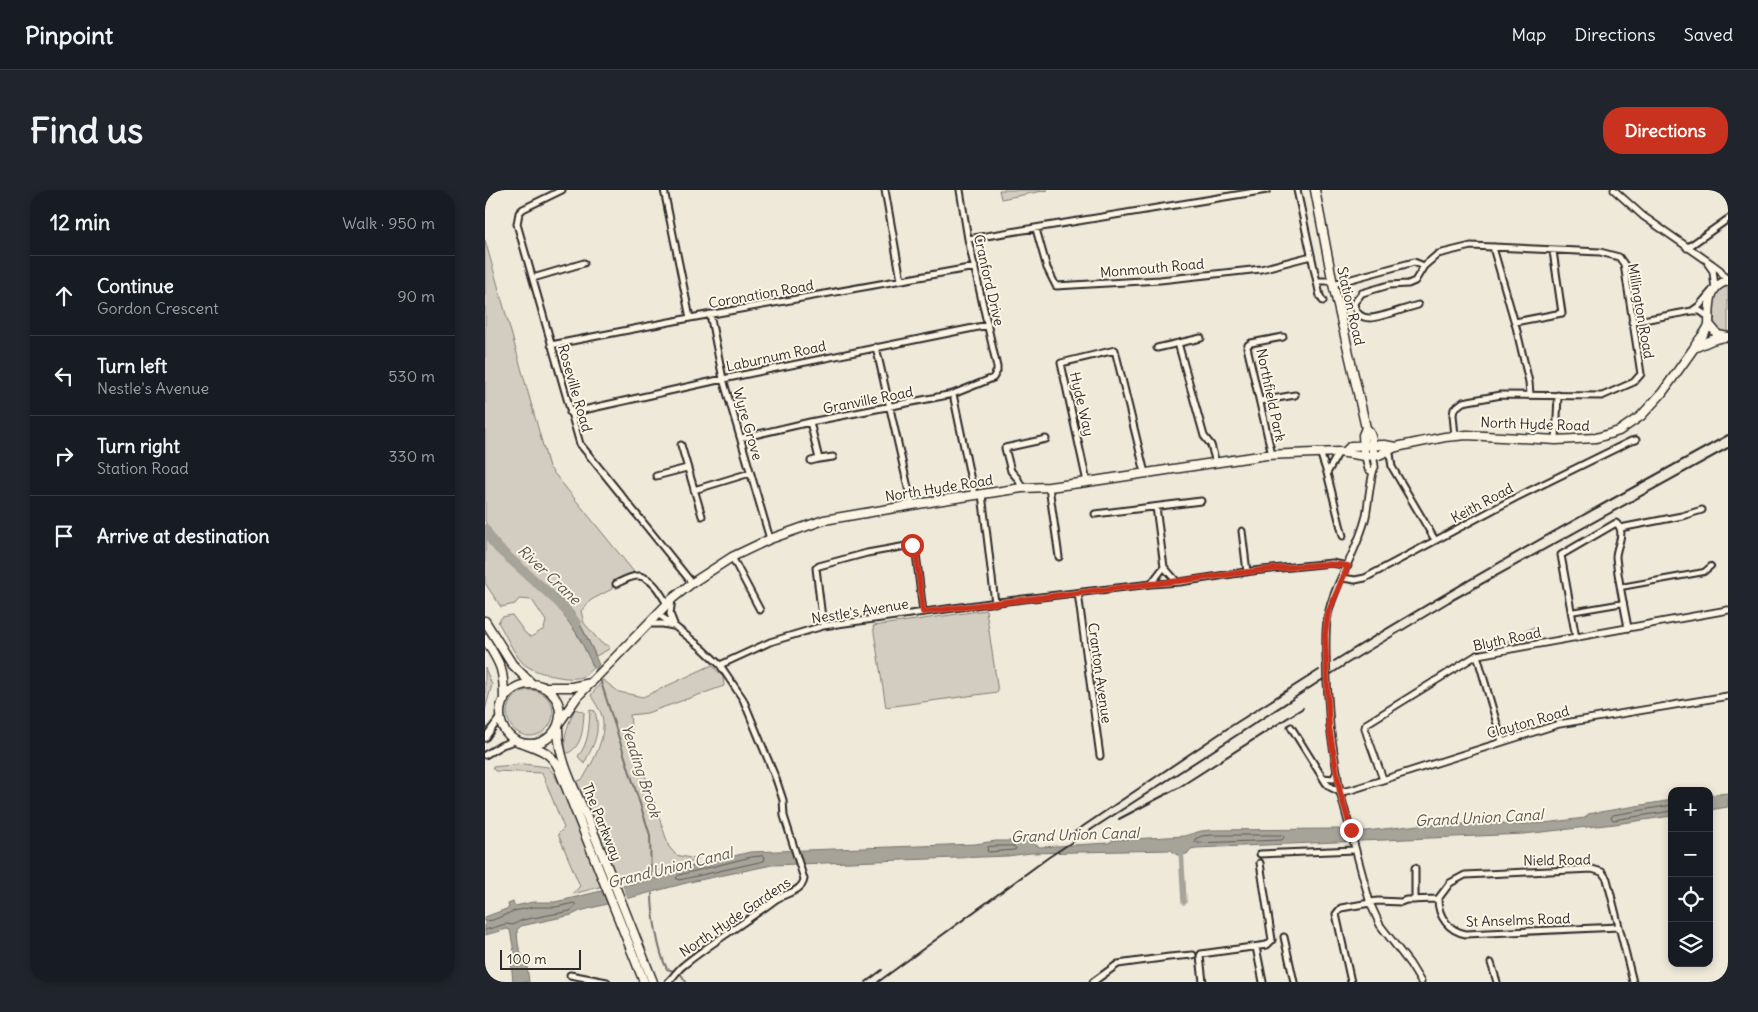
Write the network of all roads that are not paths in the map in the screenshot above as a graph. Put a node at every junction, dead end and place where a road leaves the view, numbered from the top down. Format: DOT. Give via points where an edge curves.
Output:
graph roads {
  1 [pos="562,190"];
  2 [pos="664,190"];
  3 [pos="885,190"];
  4 [pos="959,190"];
  5 [pos="1267,190"];
  6 [pos="1297,190"];
  7 [pos="1315,190"];
  8 [pos="1614,190"];
  9 [pos="1728,219"];
  10 [pos="1036,229"];
  11 [pos="968,239"];
  12 [pos="1495,247"];
  13 [pos="1687,248"];
  14 [pos="1553,251"];
  15 [pos="1311,256"];
  16 [pos="1699,256"];
  17 [pos="584,264"];
  18 [pos="1424,266"];
  19 [pos="975,267"];
  20 [pos="533,278"];
  21 [pos="901,280"];
  22 [pos="1728,280"];
  23 [pos="1317,281"];
  24 [pos="1332,282"];
  25 [pos="1714,289"];
  26 [pos="1323,301"];
  27 [pos="1417,305"];
  28 [pos="1692,311"];
  29 [pos="710,314"];
  30 [pos="690,318"];
  31 [pos="1710,321"];
  32 [pos="1515,322"];
  33 [pos="1633,322"];
  34 [pos="988,325"];
  35 [pos="1283,337"];
  36 [pos="1726,337"];
  37 [pos="1201,338"];
  38 [pos="1178,344"];
  39 [pos="551,345"];
  40 [pos="876,347"];
  41 [pos="1157,348"];
  42 [pos="1695,348"];
  43 [pos="995,375"];
  44 [pos="723,379"];
  45 [pos="953,394"];
  46 [pos="1530,394"];
  47 [pos="1295,395"];
  48 [pos="1557,395"];
  49 [pos="1260,401"];
  50 [pos="890,407"];
  51 [pos="571,413"];
  52 [pos="810,422"];
  53 [pos="1366,428"];
  54 [pos="1455,436"];
  55 [pos="741,438"];
  56 [pos="1046,439"];
  57 [pos="1632,439"];
  58 [pos="1556,440"];
  59 [pos="681,445"];
  60 [pos="1363,445"];
  61 [pos="1373,445"];
  62 [pos="1392,448"];
  63 [pos="1320,452"];
  64 [pos="1342,452"];
  65 [pos="1272,455"];
  66 [pos="1373,455"];
  67 [pos="1365,456"];
  68 [pos="833,457"];
  69 [pos="819,460"];
  70 [pos="811,461"];
  71 [pos="1215,463"];
  72 [pos="687,468"];
  73 [pos="1371,472"];
  74 [pos="751,473"];
  75 [pos="1145,473"];
  76 [pos="1327,473"];
  77 [pos="656,476"];
  78 [pos="1087,482"];
  79 [pos="1049,487"];
  80 [pos="1022,488"];
  81 [pos="694,490"];
  82 [pos="978,495"];
  83 [pos="1201,501"];
  84 [pos="912,504"];
  85 [pos="1156,507"];
  86 [pos="1702,510"];
  87 [pos="1095,514"];
  88 [pos="702,516"];
  89 [pos="1620,528"];
  90 [pos="1242,531"];
  91 [pos="1343,536"];
  92 [pos="770,539"];
  93 [pos="1435,540"];
  94 [pos="1059,557"];
  95 [pos="732,558"];
  96 [pos="1348,566"];
  97 [pos="1711,566"];
  98 [pos="1164,567"];
  99 [pos="1247,572"];
  100 [pos="1343,578"];
  101 [pos="1177,582"];
  102 [pos="692,583"];
  103 [pos="616,584"];
  104 [pos="1151,584"];
  105 [pos="1621,587"];
  106 [pos="1078,593"];
  107 [pos="669,602"];
  108 [pos="995,603"];
  109 [pos="1624,603"];
  110 [pos="760,610"];
  111 [pos="1728,610"];
  112 [pos="923,612"];
  113 [pos="1571,612"];
  114 [pos="657,614"];
  115 [pos="485,621"];
  116 [pos="648,624"];
  117 [pos="823,626"];
  118 [pos="676,627"];
  119 [pos="1628,628"];
  120 [pos="1576,638"];
  121 [pos="485,639"];
  122 [pos="1477,655"];
  123 [pos="737,656"];
  124 [pos="740,663"];
  125 [pos="720,665"];
  126 [pos="596,678"];
  127 [pos="532,684"];
  128 [pos="543,687"];
  129 [pos="1728,696"];
  130 [pos="504,701"];
  131 [pos="501,716"];
  132 [pos="558,724"];
  133 [pos="1291,727"];
  134 [pos="485,738"];
  135 [pos="517,740"];
  136 [pos="1502,741"];
  137 [pos="526,744"];
  138 [pos="485,755"];
  139 [pos="1100,756"];
  140 [pos="1337,772"];
  141 [pos="1323,778"];
  142 [pos="1383,779"];
  143 [pos="571,789"];
  144 [pos="1340,792"];
  145 [pos="1354,847"];
  146 [pos="1260,854"];
  147 [pos="1260,862"];
  148 [pos="1415,868"];
  149 [pos="1438,899"];
  150 [pos="1415,900"];
  151 [pos="1370,903"];
  152 [pos="1619,927"];
  153 [pos="1284,937"];
  154 [pos="1255,947"];
  155 [pos="1193,955"];
  156 [pos="1491,963"];
  157 [pos="570,975"];
  158 [pos="607,982"];
  159 [pos="645,982"];
  160 [pos="653,982"];
  161 [pos="668,982"];
  162 [pos="1093,982"];
  163 [pos="1203,982"];
  164 [pos="1263,982"];
  165 [pos="1294,982"];
  166 [pos="1351,982"];
  167 [pos="1421,982"];
  168 [pos="1497,982"];
  169 [pos="1633,982"];
  1 -- 20 [label="street, Roseville Road" via="523,209 517,218"];
  2 -- 30 [label="street"];
  3 -- 21 [label="street"];
  4 -- 11 [label="street, Cranford Drive"];
  5 -- 10 [label="street"];
  6 -- 15 [label="street"];
  7 -- 24 [label="main road, Station Road"];
  8 -- 13 [label="street"];
  9 -- 13 [label="street"];
  10 -- 11 [label="street"];
  10 -- 15 [label="street, Monmouth Road" via="1047,268 1056,286 1160,280 1261,269"];
  11 -- 19 [label="street, Cranford Drive"];
  12 -- 14 [label="street, Millington Road"];
  12 -- 18 [label="street, Millington Road" via="1471,246 1438,254"];
  12 -- 32 [label="street"];
  13 -- 16 [label="street"];
  14 -- 32 [label="street" via="1562,313"];
  14 -- 33 [label="street, Millington Road" via="1601,252 1619,257 1624,264"];
  15 -- 23 [label="street"];
  16 -- 22 [label="street"];
  16 -- 25 [label="street" via="1713,271"];
  17 -- 20 [label="street"];
  18 -- 24 [label="street" via="1414,262"];
  18 -- 27 [label="street, Millington Road" via="1415,281 1389,284 1362,293 1354,303 1358,313 1370,318"];
  19 -- 21 [label="street, Coronation Road"];
  19 -- 34 [label="street, Cranford Drive"];
  20 -- 39 [label="street, Roseville Road"];
  21 -- 29 [label="street, Coronation Road"];
  22 -- 25 [label="main road"];
  23 -- 24 [label="street"];
  23 -- 26 [label="street"];
  24 -- 53 [label="main road, Station Road"];
  25 -- 28 [label="street"];
  25 -- 31 [label="main road"];
  28 -- 31 [label="street" via="1700,311"];
  28 -- 33 [label="street"];
  29 -- 30 [label="street, Coronation Road"];
  29 -- 44 [label="street, Wyre Grove"];
  30 -- 39 [label="street, Coronation Road"];
  31 -- 36 [label="main road" via="1718,335"];
  31 -- 42 [label="main road, North Hyde Road"];
  32 -- 46 [label="street"];
  33 -- 48 [label="street, Millington Road" via="1641,374 1634,382 1602,396"];
  34 -- 40 [label="street, Laburnum Road"];
  34 -- 43 [label="street, Cranford Drive" via="997,367"];
  35 -- 49 [label="street, Northfield Park" via="1248,344"];
  36 -- 42 [label="main road"];
  37 -- 38 [label="street"];
  38 -- 41 [label="street"];
  38 -- 71 [label="street"];
  39 -- 51 [label="street, Roseville Road"];
  40 -- 44 [label="street, Laburnum Road"];
  40 -- 50 [label="street"];
  42 -- 58 [label="main road, North Hyde Road" via="1655,401 1626,428 1596,438"];
  43 -- 45 [label="street, Granville Road"];
  44 -- 51 [label="street, Laburnum Road"];
  44 -- 55 [label="street, Wyre Grove"];
  45 -- 50 [label="street, Granville Road"];
  45 -- 82 [label="street"];
  46 -- 48 [label="street, Millington Road"];
  46 -- 54 [label="street, Millington Road" via="1497,395 1460,403 1453,415"];
  47 -- 49 [label="street"];
  48 -- 58 [label="street"];
  49 -- 65 [label="street, Northfield Park"];
  50 -- 52 [label="street, Granville Road"];
  50 -- 84 [label="street"];
  51 -- 102 [label="street, Roseville Road" via="583,450"];
  52 -- 55 [label="street, Granville Road"];
  52 -- 69 [label="street"];
  53 -- 60 [label="main road, Station Road"];
  53 -- 61 [label="main road, Station Road"];
  54 -- 58 [label="main road, North Hyde Road"];
  54 -- 62 [label="main road, North Hyde Road"];
  55 -- 74 [label="street, Wyre Grove"];
  56 -- 80 [label="street" via="1005,448 1011,471"];
  57 -- 93 [label="street, Keith Road"];
  59 -- 72 [label="street"];
  60 -- 61 [label="main road, North Hyde Road"];
  60 -- 64 [label="main road, North Hyde Road" via="1350,446"];
  60 -- 67 [label="main road, Station Road"];
  61 -- 62 [label="main road, North Hyde Road"];
  61 -- 66 [label="main road, Station Road"];
  62 -- 66 [label="main road, North Hyde Road"];
  62 -- 93 [label="street" via="1392,467"];
  63 -- 64 [label="main road, North Hyde Road"];
  63 -- 65 [label="main road, North Hyde Road"];
  63 -- 76 [label="street"];
  64 -- 67 [label="main road, North Hyde Road"];
  64 -- 76 [label="street"];
  65 -- 71 [label="main road, North Hyde Road"];
  66 -- 67 [label="main road, North Hyde Road"];
  66 -- 73 [label="street, Station Road" via="1375,467"];
  67 -- 73 [label="street, Station Road"];
  68 -- 69 [label="street"];
  69 -- 70 [label="street"];
  71 -- 75 [label="main road, North Hyde Road"];
  72 -- 77 [label="street"];
  72 -- 81 [label="street"];
  73 -- 96 [label="street, Station Road" via="1371,494 1363,530"];
  74 -- 81 [label="street"];
  74 -- 92 [label="street, Wyre Grove"];
  75 -- 78 [label="main road, North Hyde Road"];
  75 -- 78 [label="street, Hyde Way" via="1115,350 1061,363"];
  76 -- 91 [label="street"];
  78 -- 79 [label="main road, North Hyde Road"];
  79 -- 80 [label="main road, North Hyde Road"];
  79 -- 94 [label="street"];
  80 -- 82 [label="main road, North Hyde Road"];
  81 -- 88 [label="street"];
  82 -- 84 [label="main road, North Hyde Road"];
  82 -- 108 [label="street"];
  83 -- 85 [label="street"];
  84 -- 92 [label="main road, North Hyde Road" via="824,520"];
  85 -- 87 [label="street"];
  85 -- 98 [label="street"];
  86 -- 89 [label="street"];
  89 -- 105 [label="street" via="1622,532 1616,555"];
  89 -- 113 [label="street" via="1616,523 1561,555"];
  90 -- 99 [label="street"];
  92 -- 95 [label="main road, North Hyde Road"];
  93 -- 100 [label="street, Keith Road" via="1365,578"];
  95 -- 102 [label="main road, North Hyde Road"];
  95 -- 110 [label="street"];
  96 -- 99 [label="street, Nestle's Avenue" via="1332,563"];
  96 -- 100 [label="street, Station Road"];
  97 -- 105 [label="street" via="1704,572"];
  98 -- 101 [label="street"];
  98 -- 104 [label="street"];
  99 -- 101 [label="street, Nestle's Avenue"];
  100 -- 140 [label="street, Station Road, bridge" via="1326,625 1329,723"];
  101 -- 104 [label="street, Nestle's Avenue"];
  102 -- 107 [label="main road, North Hyde Road"];
  103 -- 107 [label="street" via="639,576 648,580"];
  104 -- 106 [label="street, Nestle's Avenue"];
  105 -- 109 [label="street"];
  106 -- 108 [label="street, Nestle's Avenue"];
  106 -- 139 [label="street, Cranton Avenue"];
  107 -- 114 [label="main road, North Hyde Road"];
  107 -- 118 [label="street"];
  108 -- 112 [label="street, Nestle's Avenue"];
  109 -- 113 [label="street"];
  109 -- 119 [label="street"];
  111 -- 119 [label="street, Blyth Road"];
  112 -- 117 [label="street, Nestle's Avenue"];
  112 -- 117 [label="street" via="915,545 912,545 867,553 816,568"];
  113 -- 120 [label="street"];
  114 -- 116 [label="main road, North Hyde Road"];
  114 -- 118 [label="street, North Hyde Gardens"];
  115 -- 127 [label="main road" via="512,664"];
  116 -- 118 [label="street"];
  116 -- 126 [label="main road, North Hyde Road"];
  117 -- 123 [label="street, Nestle's Avenue" via="775,640"];
  118 -- 125 [label="street, North Hyde Gardens"];
  119 -- 120 [label="street, Blyth Road"];
  120 -- 122 [label="street, Blyth Road"];
  121 -- 130 [label="main road" via="503,672"];
  122 -- 136 [label="street"];
  122 -- 142 [label="street, Blyth Road" via="1366,724"];
  123 -- 124 [label="street"];
  123 -- 125 [label="street, Nestle's Avenue"];
  125 -- 161 [label="street, North Hyde Gardens" via="743,699 776,779 804,879 799,889 780,897 681,966"];
  126 -- 128 [label="main road" via="572,687"];
  126 -- 132 [label="main road, North Hyde Road"];
  127 -- 128 [label="main road"];
  127 -- 130 [label="main road" via="515,688"];
  128 -- 132 [label="main road" via="558,702"];
  129 -- 136 [label="street, Clayton Road" via="1559,724"];
  130 -- 131 [label="main road"];
  131 -- 134 [label="street"];
  131 -- 135 [label="main road" via="506,730"];
  132 -- 137 [label="main road" via="549,737"];
  132 -- 143 [label="main road, The Parkway" via="560,751"];
  133 -- 141 [label="street"];
  135 -- 137 [label="main road"];
  135 -- 138 [label="street"];
  136 -- 142 [label="street, Clayton Road"];
  137 -- 143 [label="main road, The Parkway" via="550,756"];
  140 -- 141 [label="street" via="1333,779"];
  140 -- 144 [label="street, Station Road"];
  141 -- 144 [label="street"];
  142 -- 144 [label="street, Clayton Road"];
  143 -- 159 [label="main road, The Parkway"];
  143 -- 160 [label="main road, The Parkway"];
  144 -- 145 [label="street, Station Road"];
  145 -- 146 [label="street"];
  145 -- 151 [label="street, Station Road"];
  147 -- 154 [label="street" via="1272,938 1267,945"];
  148 -- 150 [label="street"];
  149 -- 150 [label="street"];
  149 -- 152 [label="street, St Anselms Road" via="1439,911 1445,922 1466,934"];
  149 -- 152 [label="street, Nield Road" via="1450,883 1465,875 1595,869 1607,879"];
  150 -- 151 [label="street"];
  151 -- 166 [label="street" via="1341,908 1336,914"];
  151 -- 167 [label="street, Station Road" via="1380,925"];
  152 -- 169 [label="street, Nield Road"];
  153 -- 165 [label="street"];
  154 -- 163 [label="street" via="1201,954"];
  154 -- 164 [label="street"];
  155 -- 162 [label="street" via="1118,964"];
  156 -- 168 [label="street"];
  157 -- 158 [label="street"];
}
